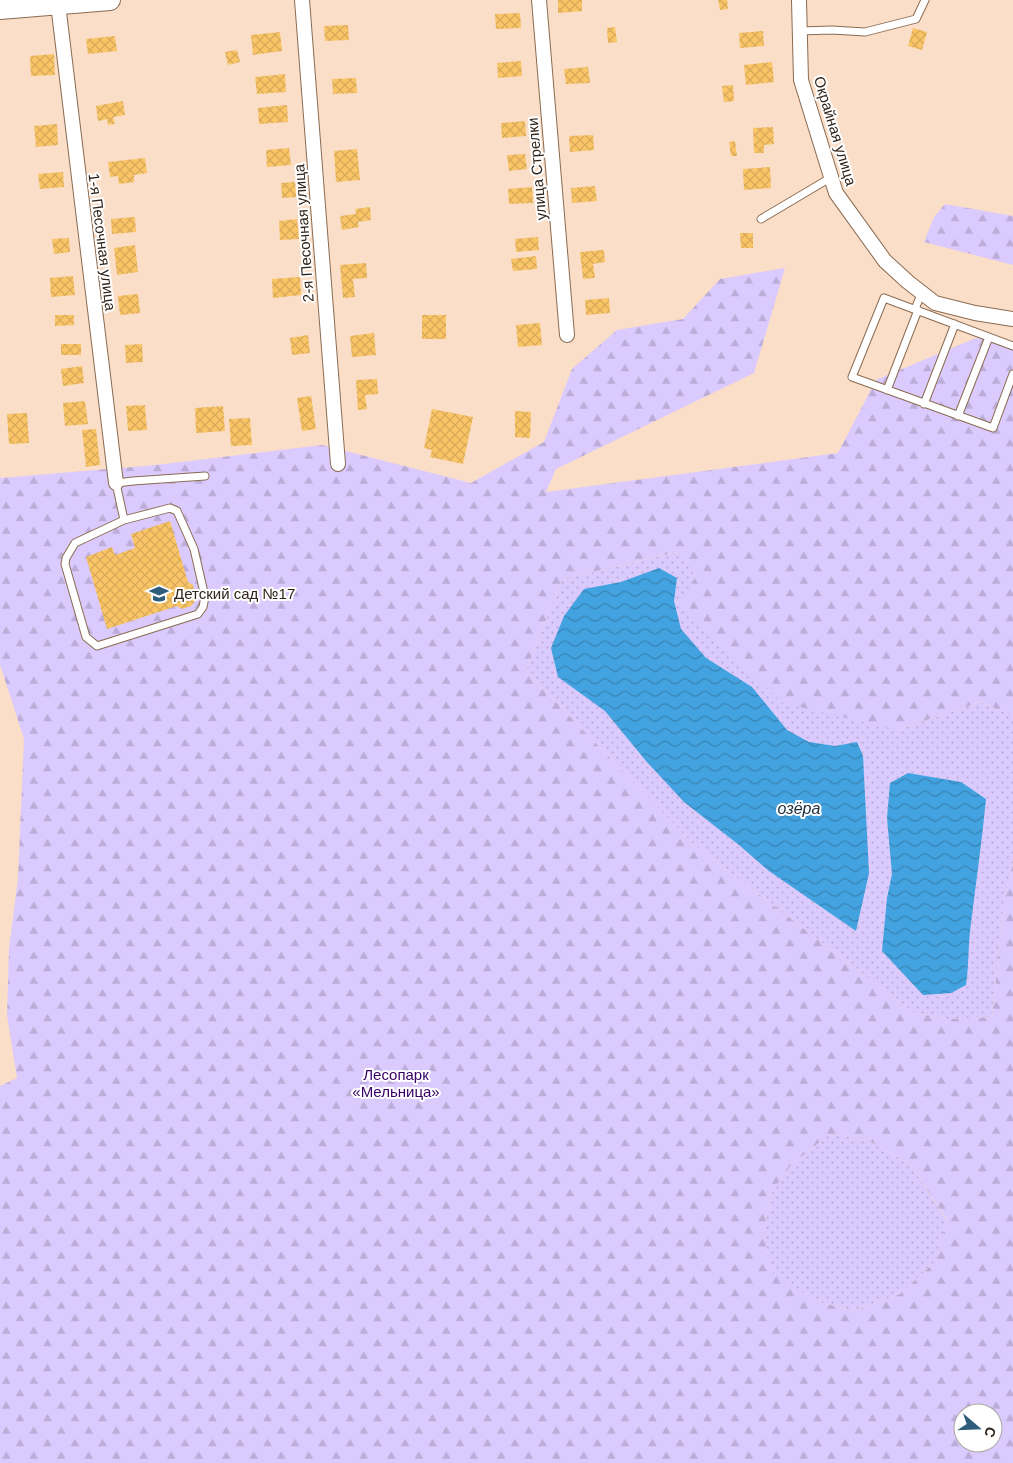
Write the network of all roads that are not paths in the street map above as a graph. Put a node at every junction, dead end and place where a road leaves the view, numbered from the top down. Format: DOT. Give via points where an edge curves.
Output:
graph roads {
  1 [pos="110,0"];
  2 [pos="302,0"];
  3 [pos="539,0"];
  4 [pos="799,0"];
  5 [pos="925,0"];
  6 [pos="58,4"];
  7 [pos="0,9"];
  8 [pos="799,30"];
  9 [pos="830,178"];
  10 [pos="761,219"];
  11 [pos="922,292"];
  12 [pos="916,310"];
  13 [pos="1013,319"];
  14 [pos="955,324"];
  15 [pos="567,335"];
  16 [pos="989,337"];
  17 [pos="1013,346"];
  18 [pos="1013,374"];
  19 [pos="887,390"];
  20 [pos="924,404"];
  21 [pos="958,416"];
  22 [pos="338,464"];
  23 [pos="205,476"];
  24 [pos="116,484"];
  25 [pos="124,520"];
  1 -- 6 [label="main road"];
  2 -- 22 [label="street, 2-я Песочная улица"];
  3 -- 15 [label="street, улица Стрелки"];
  4 -- 8 [label="street, Окрайная улица"];
  5 -- 8 [label="lane" via="916,19 865,32"];
  6 -- 7 [label="main road"];
  6 -- 24 [label="street, 1-я Песочная улица"];
  8 -- 9 [label="street, Окрайная улица" via="801,80"];
  9 -- 10 [label="lane"];
  9 -- 11 [label="street, Окрайная улица" via="836,193 885,261"];
  11 -- 12 [label="lane"];
  11 -- 13 [label="street, Окрайная улица" via="935,302"];
  12 -- 14 [label="lane"];
  12 -- 19 [label="lane"];
  12 -- 19 [label="lane" via="884,298 852,377"];
  14 -- 16 [label="lane"];
  14 -- 20 [label="lane"];
  16 -- 17 [label="lane"];
  16 -- 21 [label="lane"];
  18 -- 21 [label="lane" via="992,428"];
  19 -- 20 [label="lane"];
  20 -- 21 [label="lane"];
  23 -- 24 [label="lane"];
  24 -- 25 [label="lane"];
  25 -- 25 [label="lane" via="170,508 177,511 194,549 205,597 198,614 97,646 86,637 66,569 66,558 75,543"];
}
